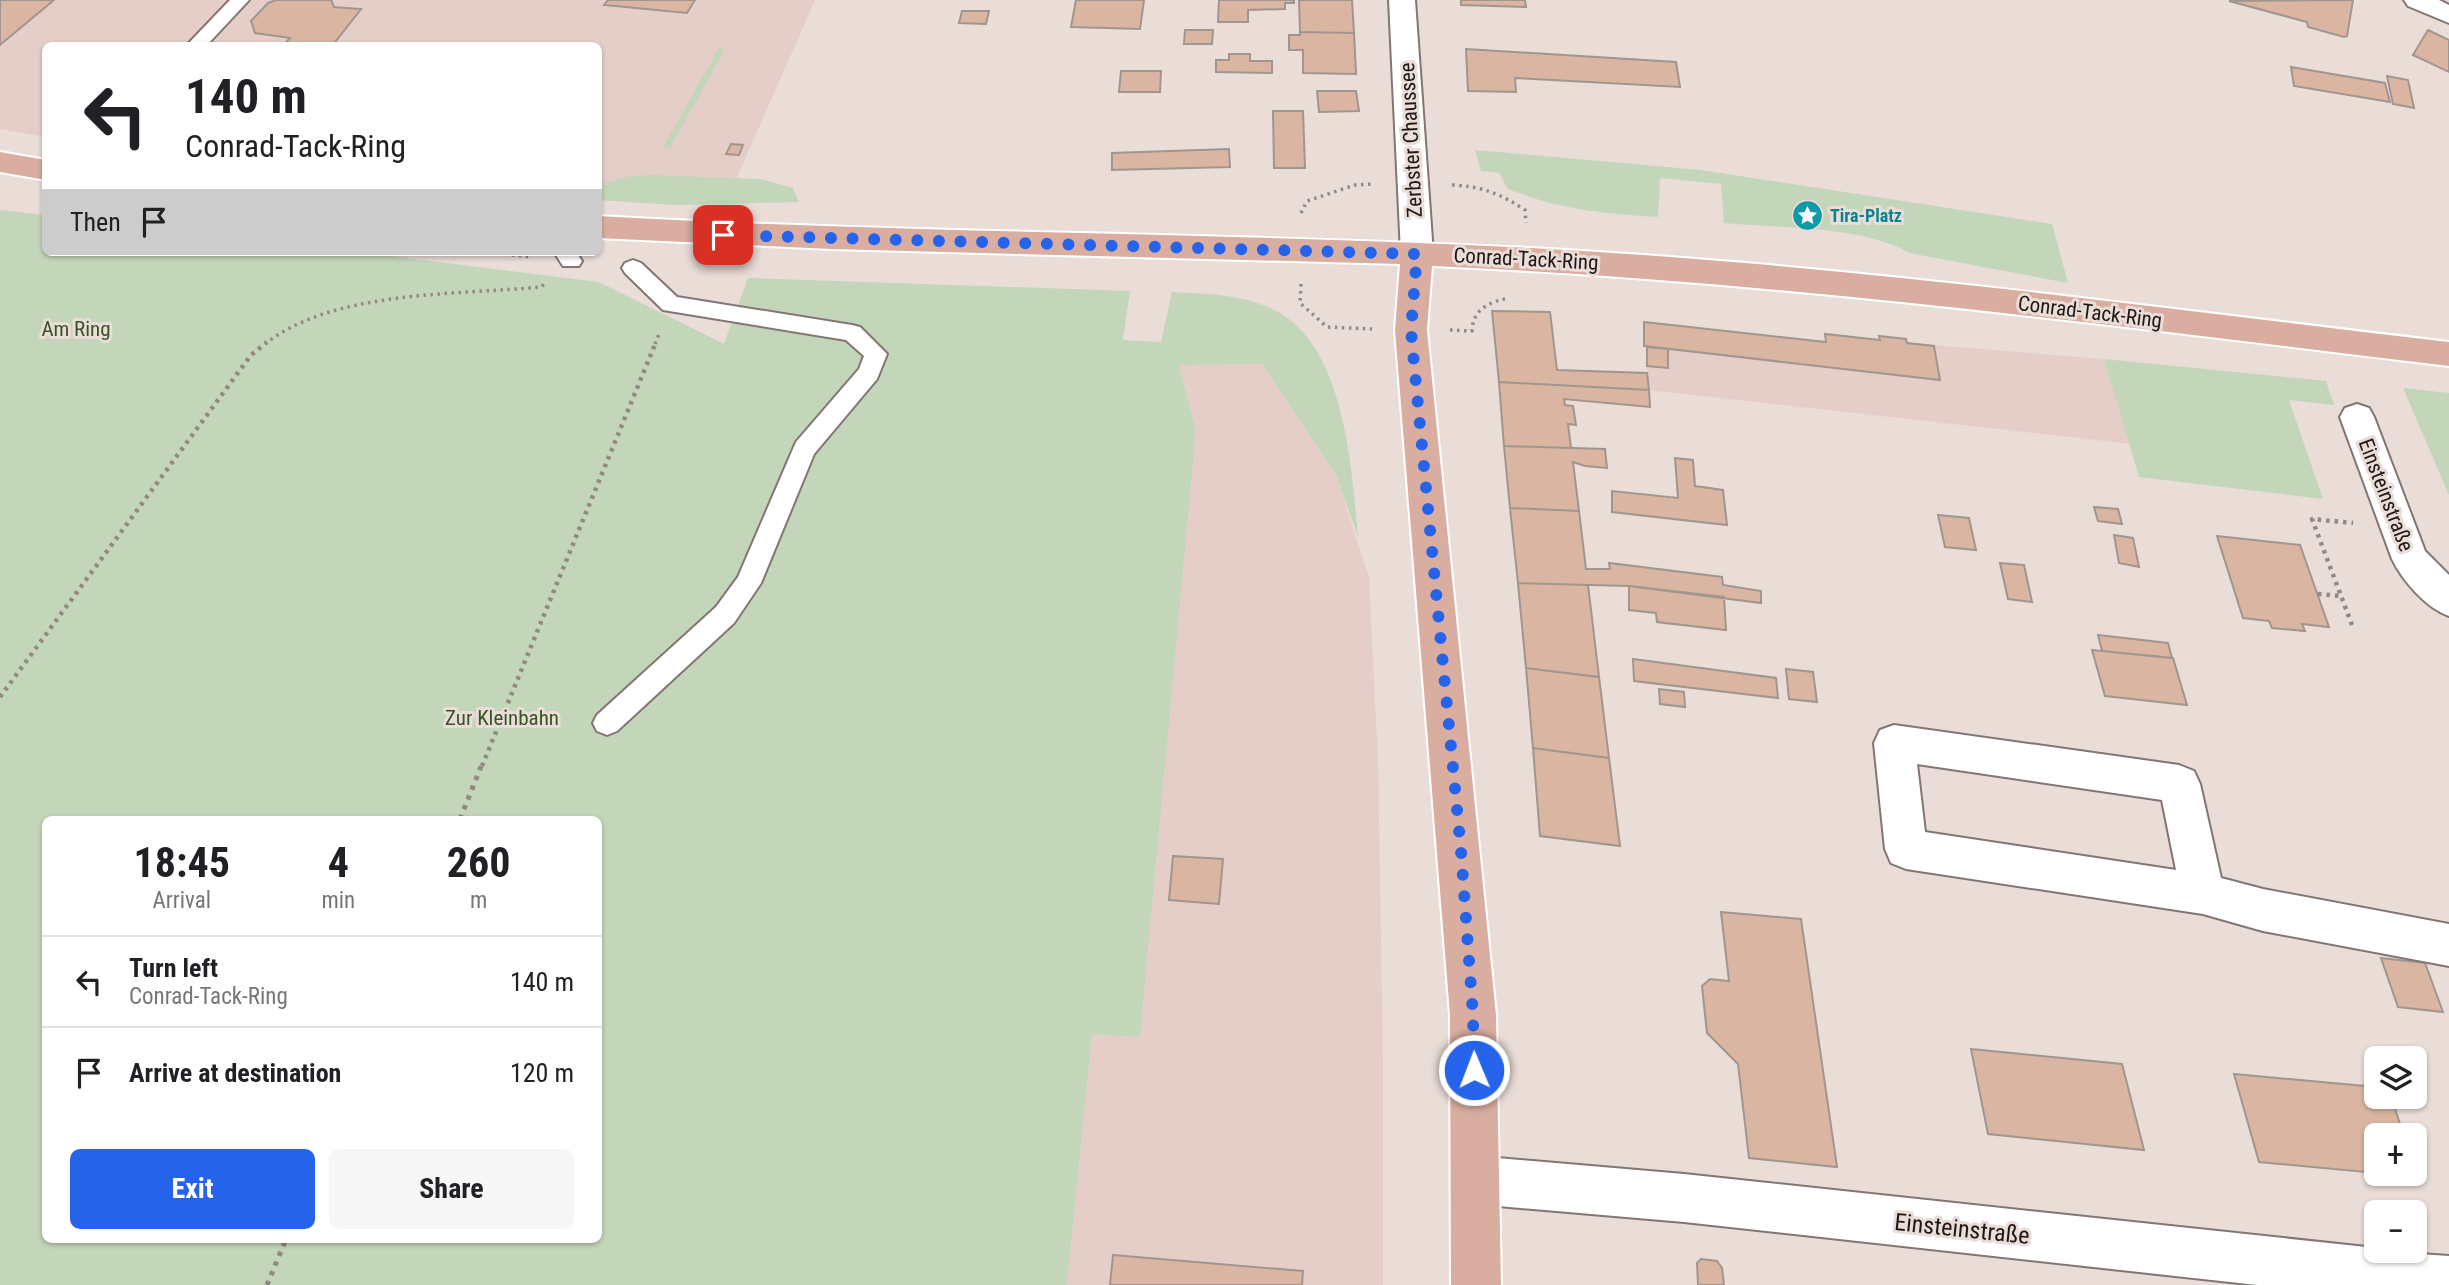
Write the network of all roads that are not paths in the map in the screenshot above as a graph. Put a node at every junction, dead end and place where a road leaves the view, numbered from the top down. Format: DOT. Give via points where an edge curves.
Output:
graph roads {
  1 [pos="240,0"];
  2 [pos="1402,0"];
  3 [pos="2417,0"];
  4 [pos="2449,15"];
  5 [pos="199,42"];
  6 [pos="0,162"];
  7 [pos="42,169"];
  8 [pos="602,227"];
  9 [pos="1417,254"];
  10 [pos="633,268"];
  11 [pos="2449,354"];
  12 [pos="2357,417"];
  13 [pos="2449,600"];
  14 [pos="607,723"];
  15 [pos="2203,894"];
  16 [pos="2449,945"];
  17 [pos="1475,1180"];
  18 [pos="2449,1281"];
  19 [pos="1476,1285"];
  1 -- 5 [label="lane"];
  2 -- 9 [label="street, Zerbster Chaussee"];
  3 -- 4 [label="street"];
  6 -- 7 [label="main road"];
  8 -- 9 [label="main road, Conrad-Tack-Ring" via="822,239"];
  9 -- 11 [label="main road, Conrad-Tack-Ring" via="1714,270"];
  9 -- 17 [label="main road, Zerbster Chaussee" via="1412,341 1470,974"];
  10 -- 14 [label="lane" via="671,304 852,333 876,354 869,373 804,449 748,583 725,615"];
  12 -- 13 [label="street, Einsteinstraße" via="2410,559"];
  15 -- 15 [label="street" via="2179,784 1894,743 1906,849"];
  15 -- 16 [label="street"];
  17 -- 18 [label="street, Einsteinstraße" via="1684,1198"];
  17 -- 19 [label="main road, Zerbster Chaussee"];
}
